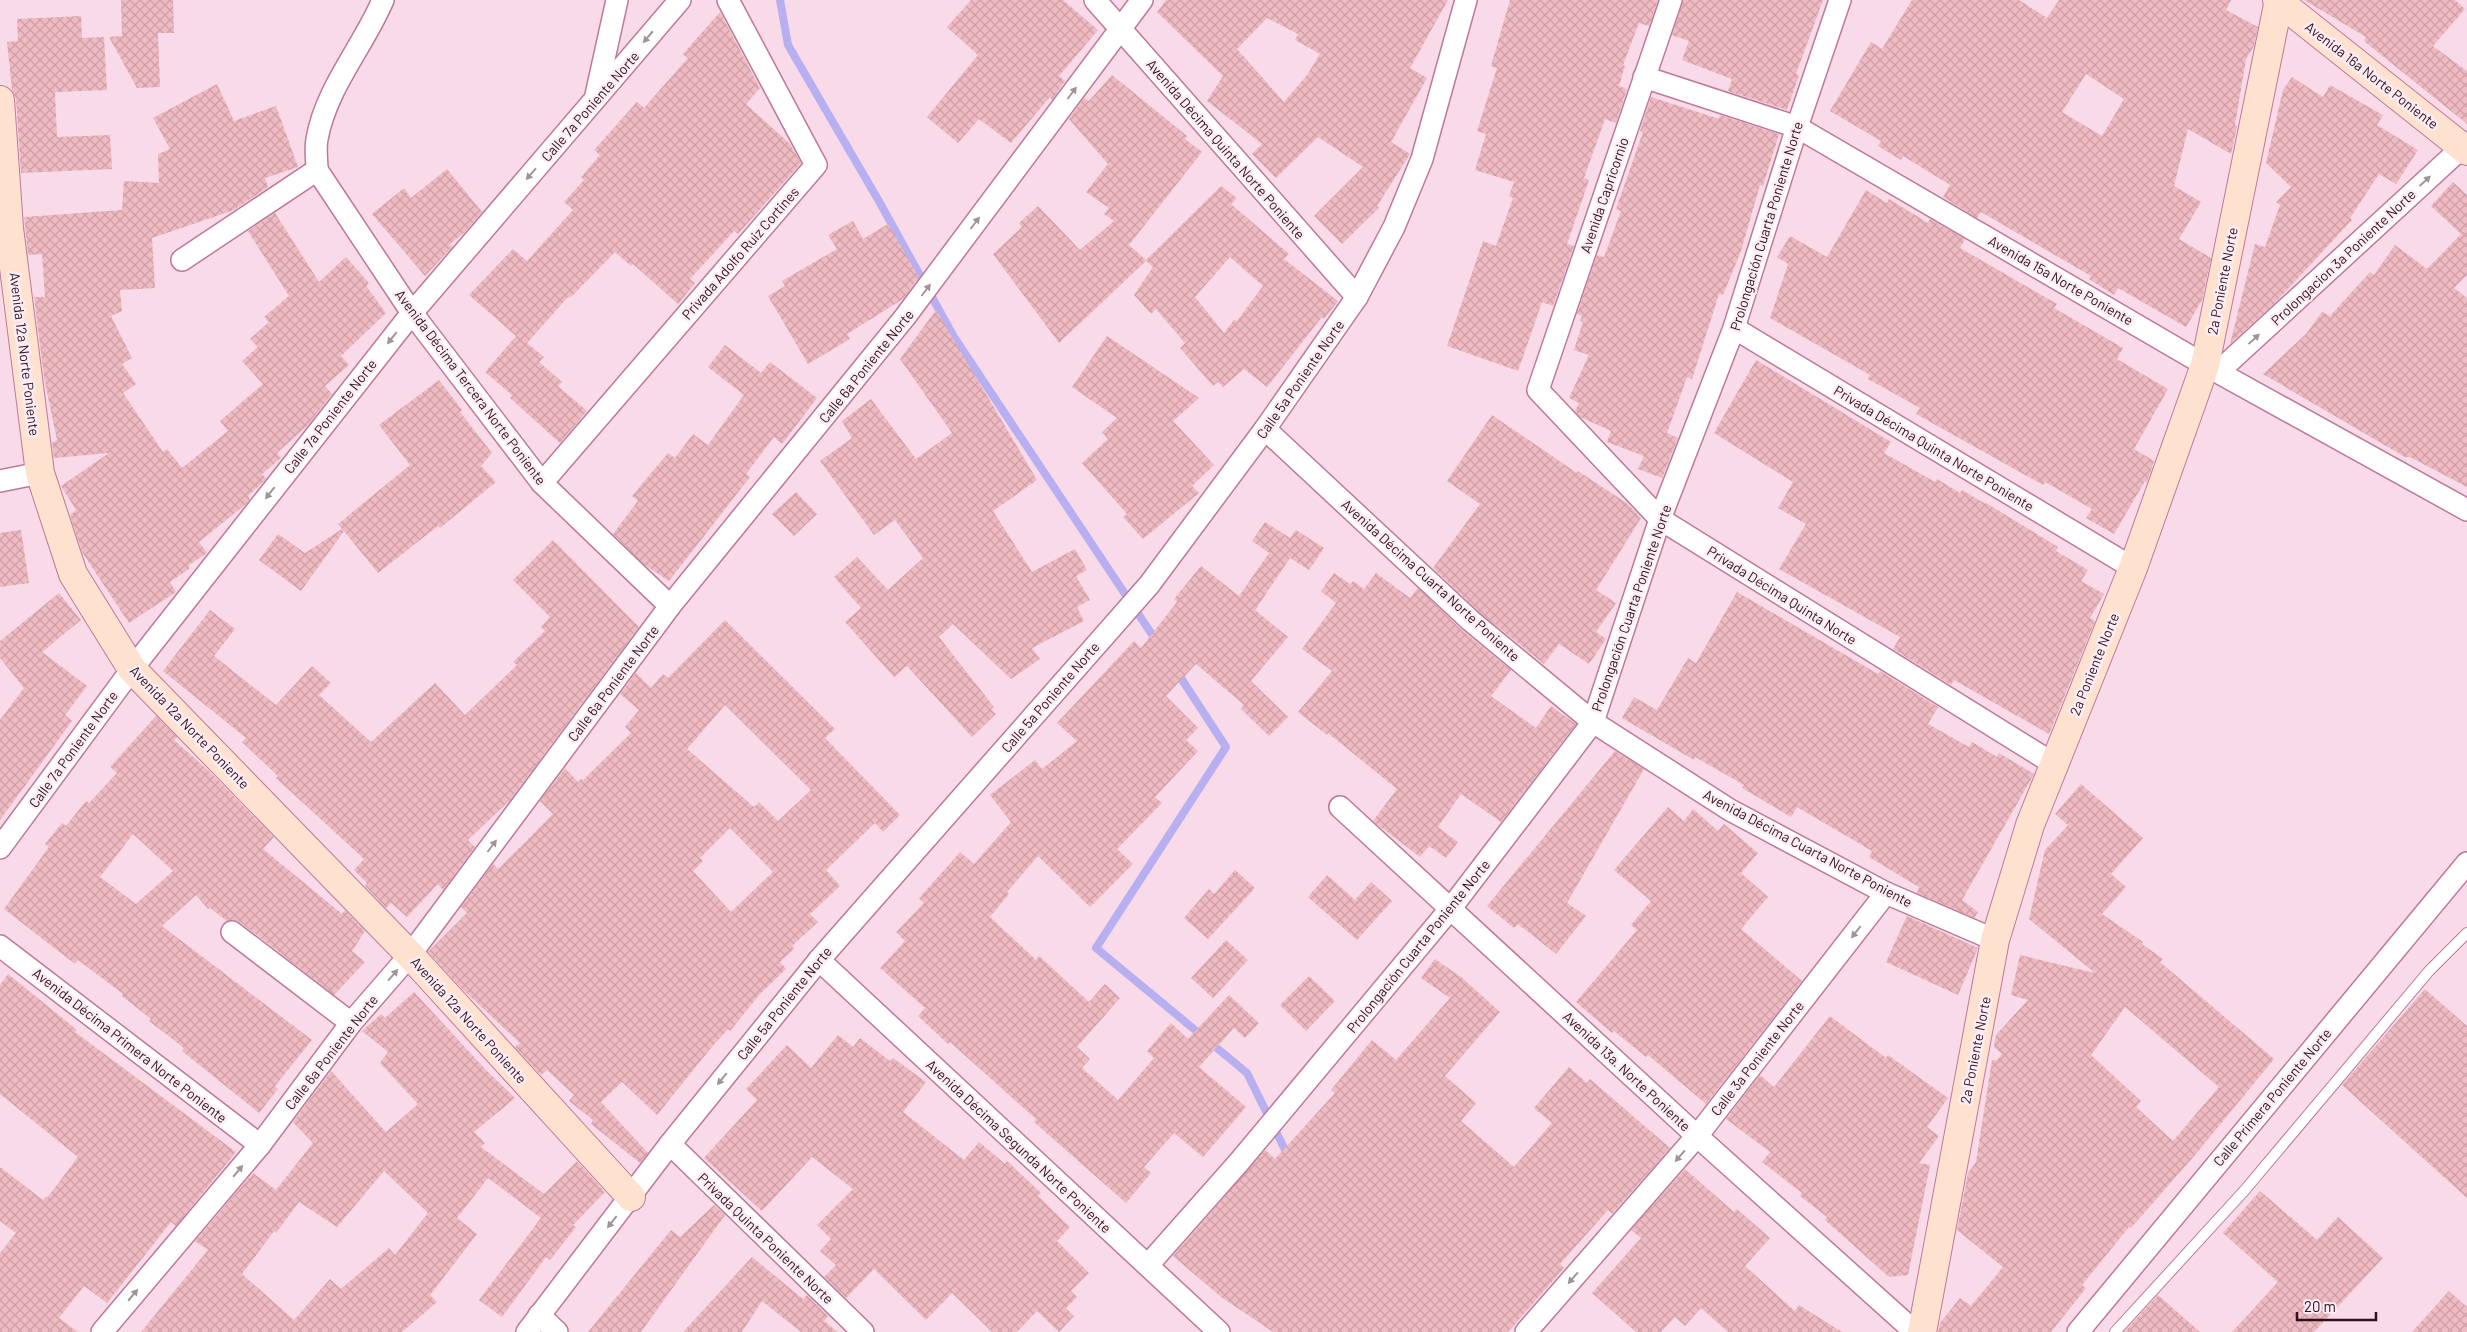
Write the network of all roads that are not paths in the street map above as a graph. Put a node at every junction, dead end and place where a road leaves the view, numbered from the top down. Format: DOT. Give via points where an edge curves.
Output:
graph roads {
  1 [pos="383,0"];
  2 [pos="617,0"];
  3 [pos="680,0"];
  4 [pos="728,0"];
  5 [pos="1095,0"];
  6 [pos="1142,0"];
  7 [pos="1466,0"];
  8 [pos="1671,0"];
  9 [pos="1840,0"];
  10 [pos="2278,0"];
  11 [pos="1120,29"];
  12 [pos="1644,77"];
  13 [pos="596,99"];
  14 [pos="0,100"];
  15 [pos="1797,127"];
  16 [pos="2465,147"];
  17 [pos="317,170"];
  18 [pos="5,229"];
  19 [pos="182,260"];
  20 [pos="1357,297"];
  21 [pos="412,313"];
  22 [pos="1734,328"];
  23 [pos="2212,368"];
  24 [pos="1538,390"];
  25 [pos="1265,429"];
  26 [pos="40,474"];
  27 [pos="0,481"];
  28 [pos="542,483"];
  29 [pos="2467,510"];
  30 [pos="1660,519"];
  31 [pos="2133,568"];
  32 [pos="670,606"];
  33 [pos="132,669"];
  34 [pos="1593,722"];
  35 [pos="2054,764"];
  36 [pos="1340,807"];
  37 [pos="0,848"];
  38 [pos="2467,863"];
  39 [pos="1886,893"];
  40 [pos="1451,908"];
  41 [pos="232,932"];
  42 [pos="2467,933"];
  43 [pos="1995,940"];
  44 [pos="0,946"];
  45 [pos="410,955"];
  46 [pos="818,960"];
  47 [pos="351,1023"];
  48 [pos="1697,1136"];
  49 [pos="670,1144"];
  50 [pos="260,1145"];
  51 [pos="631,1197"];
  52 [pos="1148,1265"];
  53 [pos="533,1324"];
  54 [pos="102,1332"];
  55 [pos="557,1332"];
  56 [pos="863,1332"];
  57 [pos="1219,1332"];
  58 [pos="1526,1332"];
  59 [pos="1915,1332"];
  60 [pos="1922,1332"];
  61 [pos="2078,1332"];
  62 [pos="2115,1332"];
  1 -- 17 [label="street" via="340,78 324,115 317,140"];
  2 -- 13 [label="street"];
  3 -- 13 [label="street, Calle 7a Poniente Norte, one-way"];
  4 -- 28 [label="street, Privada Adolfo Ruiz Cortines" via="816,165"];
  5 -- 11 [label="street, Avenida Décima Quinta Norte Poniente"];
  6 -- 11 [label="street, Calle 6a Poniente Norte"];
  7 -- 20 [label="street, Calle 5a Poniente Norte" via="1422,159 1394,227"];
  8 -- 12 [label="street, Avenida Capricornio"];
  9 -- 15 [label="street, Prolongación Cuarta Poniente Norte"];
  10 -- 16 [label="street, Avenida 16a Norte Poniente"];
  10 -- 23 [label="street, 2a Poniente Norte"];
  11 -- 20 [label="street, Avenida Décima Quinta Norte Poniente"];
  32 -- 11 [label="street, Calle 6a Poniente Norte, one-way" via="905,318"];
  12 -- 15 [label="street, Avenida 15a Norte Poniente"];
  12 -- 24 [label="street, Avenida Capricornio"];
  13 -- 21 [label="street, Calle 7a Poniente Norte, one-way"];
  14 -- 18 [label="street, Avenida 12a Norte Poniente"];
  15 -- 22 [label="street, Prolongación Cuarta Poniente Norte"];
  15 -- 23 [label="street, Avenida 15a Norte Poniente"];
  23 -- 16 [label="street, Prolongacion 3a Poniente Norte, one-way"];
  17 -- 19 [label="street"];
  17 -- 21 [label="street, Avenida Décima Tercera Norte Poniente"];
  18 -- 26 [label="street, Avenida 12a Norte Poniente"];
  20 -- 25 [label="street, Calle 5a Poniente Norte"];
  21 -- 28 [label="street, Avenida Décima Tercera Norte Poniente"];
  21 -- 33 [label="street, Calle 7a Poniente Norte, one-way"];
  22 -- 30 [label="street, Prolongación Cuarta Poniente Norte"];
  22 -- 31 [label="street, Privada Décima Quinta Norte Poniente"];
  23 -- 29 [label="street, Avenida 15a Norte Poniente"];
  23 -- 31 [label="street, 2a Poniente Norte"];
  24 -- 30 [label="street, Privada Décima Quinta Norte"];
  25 -- 34 [label="street, Avenida Décima Cuarta Norte Poniente" via="1471,621"];
  25 -- 46 [label="street, Calle 5a Poniente Norte" via="1149,585"];
  26 -- 27 [label="street"];
  26 -- 33 [label="street, Avenida 12a Norte Poniente" via="74,574"];
  28 -- 32 [label="street, Avenida Décima Tercera Norte Poniente"];
  30 -- 34 [label="street, Prolongación Cuarta Poniente Norte"];
  30 -- 35 [label="street, Privada Décima Quinta Norte"];
  31 -- 35 [label="street, 2a Poniente Norte"];
  45 -- 32 [label="street, Calle 6a Poniente Norte, one-way"];
  33 -- 37 [label="street, Calle 7a Poniente Norte"];
  33 -- 45 [label="street, Avenida 12a Norte Poniente"];
  34 -- 39 [label="street, Avenida Décima Cuarta Norte Poniente" via="1730,810"];
  34 -- 40 [label="street, Prolongación Cuarta Poniente Norte"];
  35 -- 43 [label="street, 2a Poniente Norte" via="2030,824"];
  36 -- 40 [label="street, Avenida 13a. Norte Poniente"];
  38 -- 61 [label="street, Calle Primera Poniente Norte"];
  39 -- 43 [label="street, Avenida Décima Cuarta Norte Poniente"];
  39 -- 48 [label="street, Calle 3a Poniente Norte, one-way"];
  40 -- 48 [label="street, Avenida 13a. Norte Poniente"];
  40 -- 52 [label="street, Prolongación Cuarta Poniente Norte" via="1280,1114"];
  41 -- 47 [label="street"];
  42 -- 62 [label="lane" via="2429,971 2244,1191"];
  43 -- 60 [label="street, 2a Poniente Norte"];
  44 -- 50 [label="street, Avenida Décima Primera Norte Poniente"];
  47 -- 45 [label="street, Calle 6a Poniente Norte, one-way"];
  45 -- 51 [label="street, Avenida 12a Norte Poniente"];
  46 -- 49 [label="street, Calle 5a Poniente Norte, one-way"];
  46 -- 52 [label="street, Avenida Décima Segunda Norte Poniente"];
  47 -- 50 [label="street, Calle 6a Poniente Norte"];
  48 -- 58 [label="street, Calle 3a Poniente Norte, one-way"];
  48 -- 59 [label="street, Avenida 13a. Norte Poniente"];
  49 -- 51 [label="street, Calle 5a Poniente Norte"];
  49 -- 56 [label="street, Privada Quinta Poniente Norte"];
  54 -- 50 [label="street, Calle 6a Poniente Norte, one-way"];
  51 -- 53 [label="street, Calle 5a Poniente Norte, one-way"];
  52 -- 57 [label="street, Avenida Décima Segunda Norte Poniente"];
  53 -- 55 [label="street"];
}
